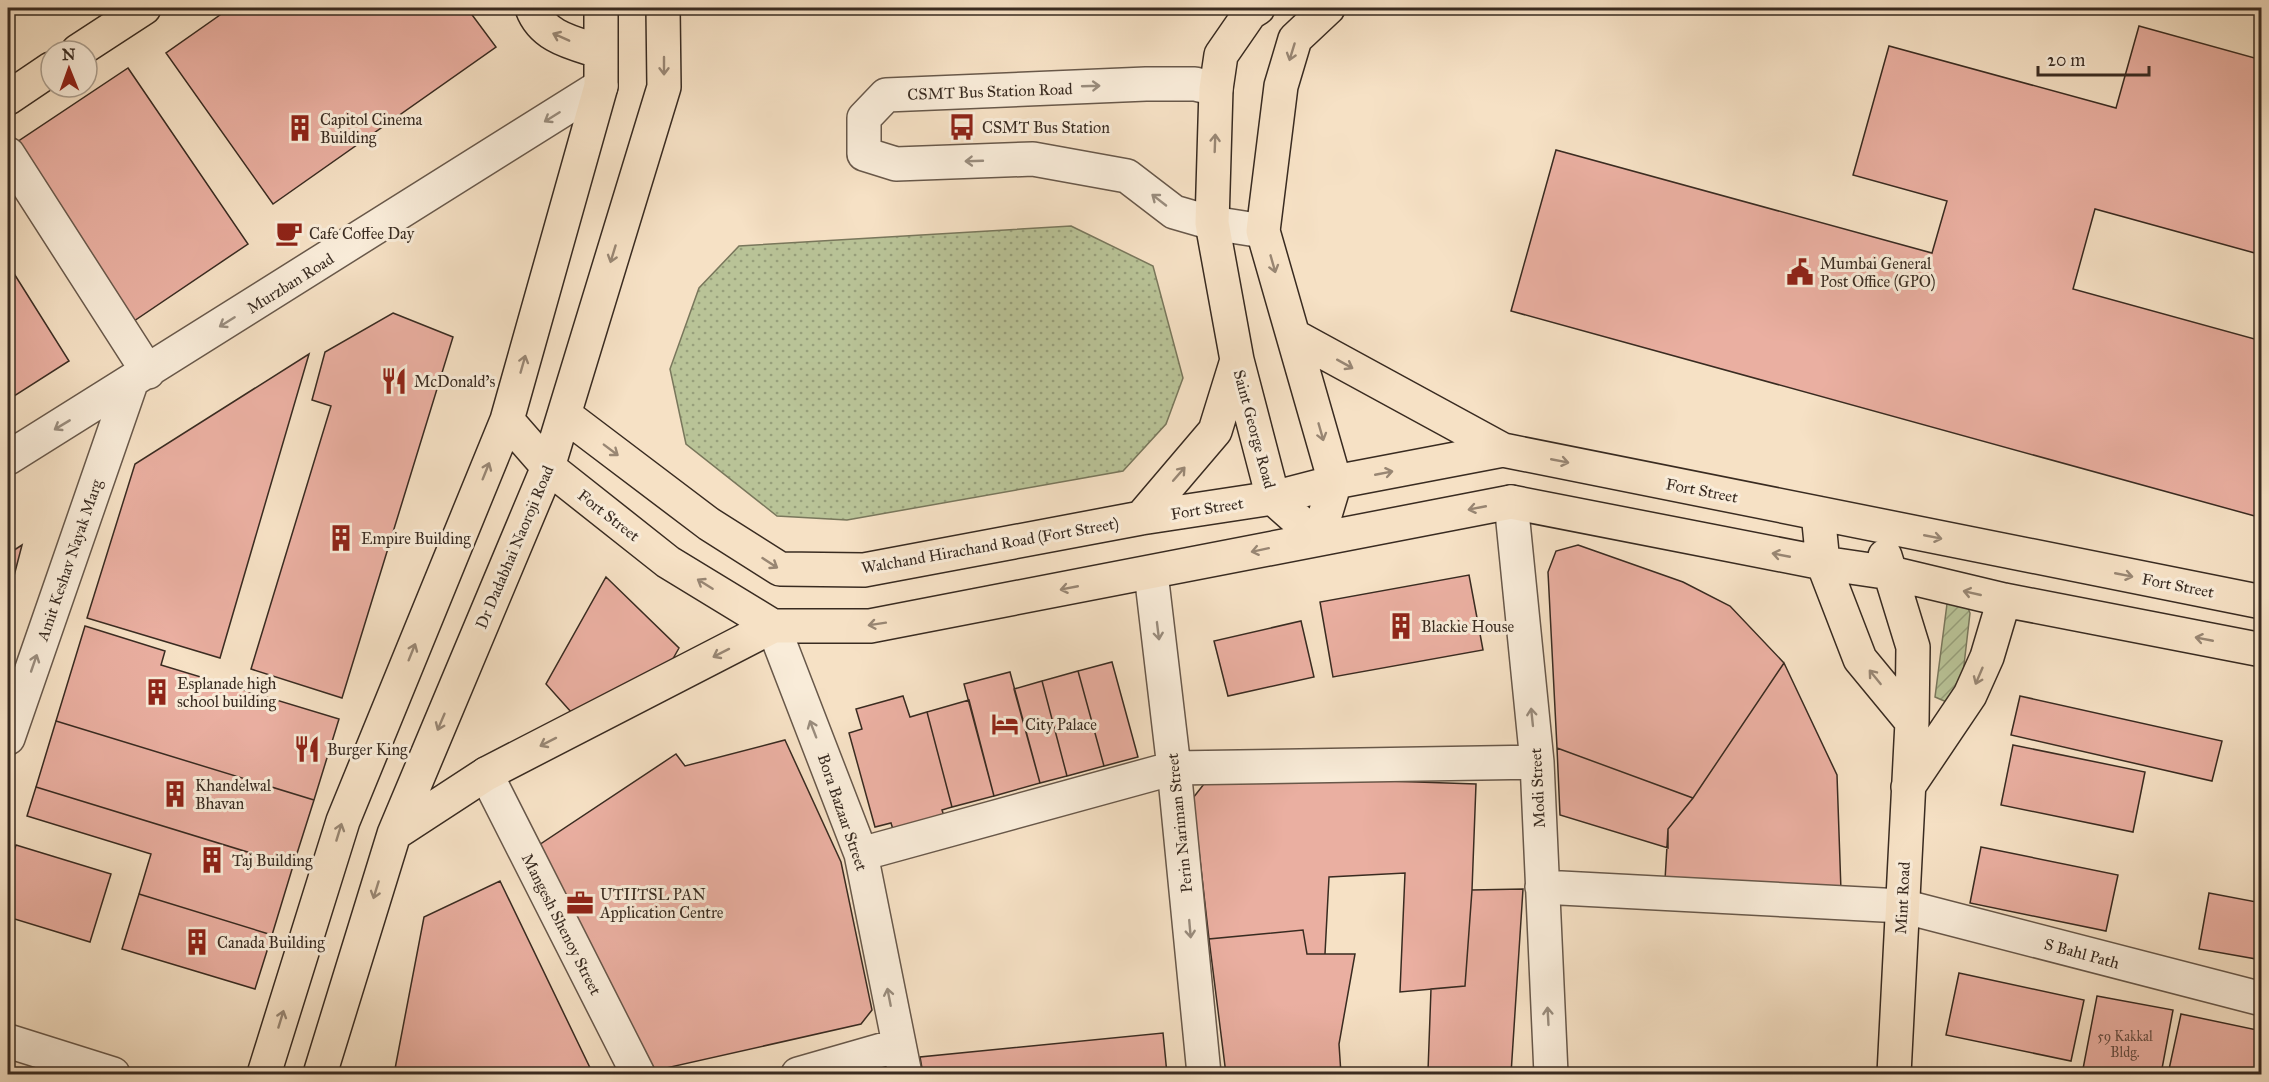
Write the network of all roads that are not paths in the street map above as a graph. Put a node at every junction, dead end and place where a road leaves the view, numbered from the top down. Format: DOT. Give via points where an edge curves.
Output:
graph roads {
  1 [pos="144,8"];
  2 [pos="532,8"];
  3 [pos="601,8"];
  4 [pos="663,8"];
  5 [pos="1258,8"];
  6 [pos="1328,8"];
  7 [pos="96,39"];
  8 [pos="601,52"];
  9 [pos="39,77"];
  10 [pos="601,86"];
  11 [pos="1216,89"];
  12 [pos="8,98"];
  13 [pos="8,154"];
  14 [pos="1212,223"];
  15 [pos="1263,231"];
  16 [pos="1294,336"];
  17 [pos="1237,360"];
  18 [pos="139,378"];
  19 [pos="565,415"];
  20 [pos="507,420"];
  21 [pos="1503,450"];
  22 [pos="8,459"];
  23 [pos="548,467"];
  24 [pos="1335,482"];
  25 [pos="1273,498"];
  26 [pos="1511,502"];
  27 [pos="1818,513"];
  28 [pos="1141,518"];
  29 [pos="1875,525"];
  30 [pos="1318,538"];
  31 [pos="1822,563"];
  32 [pos="1151,573"];
  33 [pos="1891,573"];
  34 [pos="2004,600"];
  35 [pos="2262,602"];
  36 [pos="773,626"];
  37 [pos="2262,650"];
  38 [pos="1912,722"];
  39 [pos="8,738"];
  40 [pos="1537,762"];
  41 [pos="1174,768"];
  42 [pos="486,774"];
  43 [pos="1908,787"];
  44 [pos="394,834"];
  45 [pos="861,854"];
  46 [pos="1542,887"];
  47 [pos="1902,906"];
  48 [pos="2262,999"];
  49 [pos="8,1041"];
  50 [pos="902,1060"];
  51 [pos="113,1074"];
  52 [pos="264,1074"];
  53 [pos="320,1074"];
  54 [pos="638,1074"];
  55 [pos="798,1074"];
  56 [pos="1204,1074"];
  57 [pos="1551,1074"];
  58 [pos="1894,1074"];
  1 -- 7 [label="main road"];
  8 -- 2 [label="main road, one-way" via="557,37 540,23"];
  3 -- 8 [label="main road"];
  4 -- 19 [label="main road, Dr Dadabhai Naoroji Road, one-way" via="664,87"];
  5 -- 11 [label="main road, Saint George Road" via="1250,13 1221,55"];
  6 -- 15 [label="main road, one-way" via="1295,39 1281,86"];
  8 -- 10 [label="main road"];
  9 -- 12 [label="main road"];
  10 -- 18 [label="street, Murzban Road, one-way"];
  20 -- 10 [label="main road, one-way"];
  14 -- 11 [label="main road, Saint George Road, one-way"];
  14 -- 11 [label="street, CSMT Bus Station Road, one-way" via="1174,212 1127,176 1033,159 896,164 864,154 864,118 886,95 1146,84 1194,84"];
  13 -- 18 [label="street"];
  14 -- 15 [label="street, CSMT Bus Station Road"];
  14 -- 17 [label="main road, Saint George Road"];
  15 -- 16 [label="main road, one-way"];
  16 -- 21 [label="main road, one-way"];
  16 -- 24 [label="main road, one-way"];
  17 -- 25 [label="main road, Saint George Road"];
  28 -- 17 [label="main road, one-way" via="1215,431"];
  18 -- 22 [label="street, Murzban Road, one-way"];
  39 -- 18 [label="street, Amit Keshav Nayak Marg, one-way"];
  19 -- 20 [label="main road"];
  19 -- 23 [label="main road, Dr Dadabhai Naoroji Road"];
  19 -- 28 [label="main road, Walchand Hirachand Road (Fort Street), one-way" via="709,524 780,569 864,570"];
  20 -- 23 [label="main road, Fort Street"];
  52 -- 20 [label="main road, one-way" via="343,821"];
  24 -- 21 [label="main road, Fort Street, one-way"];
  21 -- 27 [label="main road, Fort Street, one-way"];
  36 -- 23 [label="main road, Fort Street, one-way" via="668,562"];
  23 -- 44 [label="main road, Dr Dadabhai Naoroji Road, one-way"];
  24 -- 25 [label="main road, Fort Street"];
  24 -- 30 [label="main road"];
  25 -- 28 [label="main road, Fort Street"];
  25 -- 30 [label="main road, Saint George Road"];
  26 -- 30 [label="main road, one-way"];
  31 -- 26 [label="main road, one-way"];
  40 -- 26 [label="street, Modi Street, one-way"];
  27 -- 29 [label="main road, Fort Street"];
  27 -- 31 [label="main road"];
  29 -- 33 [label="main road, Mint Road"];
  29 -- 35 [label="main road, Fort Street, one-way"];
  30 -- 32 [label="main road, one-way"];
  31 -- 33 [label="main road"];
  38 -- 31 [label="main road, one-way" via="1860,659"];
  32 -- 36 [label="main road, one-way" via="870,626"];
  32 -- 41 [label="street, Perin Nariman Street, one-way"];
  34 -- 33 [label="main road, one-way"];
  33 -- 38 [label="main road, Mint Road" via="1913,647"];
  37 -- 34 [label="main road, one-way"];
  34 -- 43 [label="main road, one-way" via="1971,695"];
  36 -- 42 [label="main road, one-way"];
  45 -- 36 [label="street, Bora Bazaar Street, one-way"];
  38 -- 43 [label="main road, Mint Road"];
  40 -- 41 [label="street"];
  40 -- 46 [label="street, Modi Street"];
  41 -- 45 [label="street"];
  41 -- 56 [label="street, Perin Nariman Street, one-way"];
  42 -- 44 [label="main road"];
  42 -- 54 [label="street, Mangesh Shenoy Street"];
  43 -- 47 [label="main road, Mint Road"];
  44 -- 53 [label="main road, Dr Dadabhai Naoroji Road, one-way"];
  50 -- 45 [label="street, Bora Bazaar Street, one-way"];
  46 -- 47 [label="street, S Bahl Path"];
  57 -- 46 [label="street, Modi Street, one-way"];
  47 -- 48 [label="street, S Bahl Path"];
  47 -- 58 [label="main road, Mint Road"];
  49 -- 51 [label="street"];
  50 -- 55 [label="street"];
}
